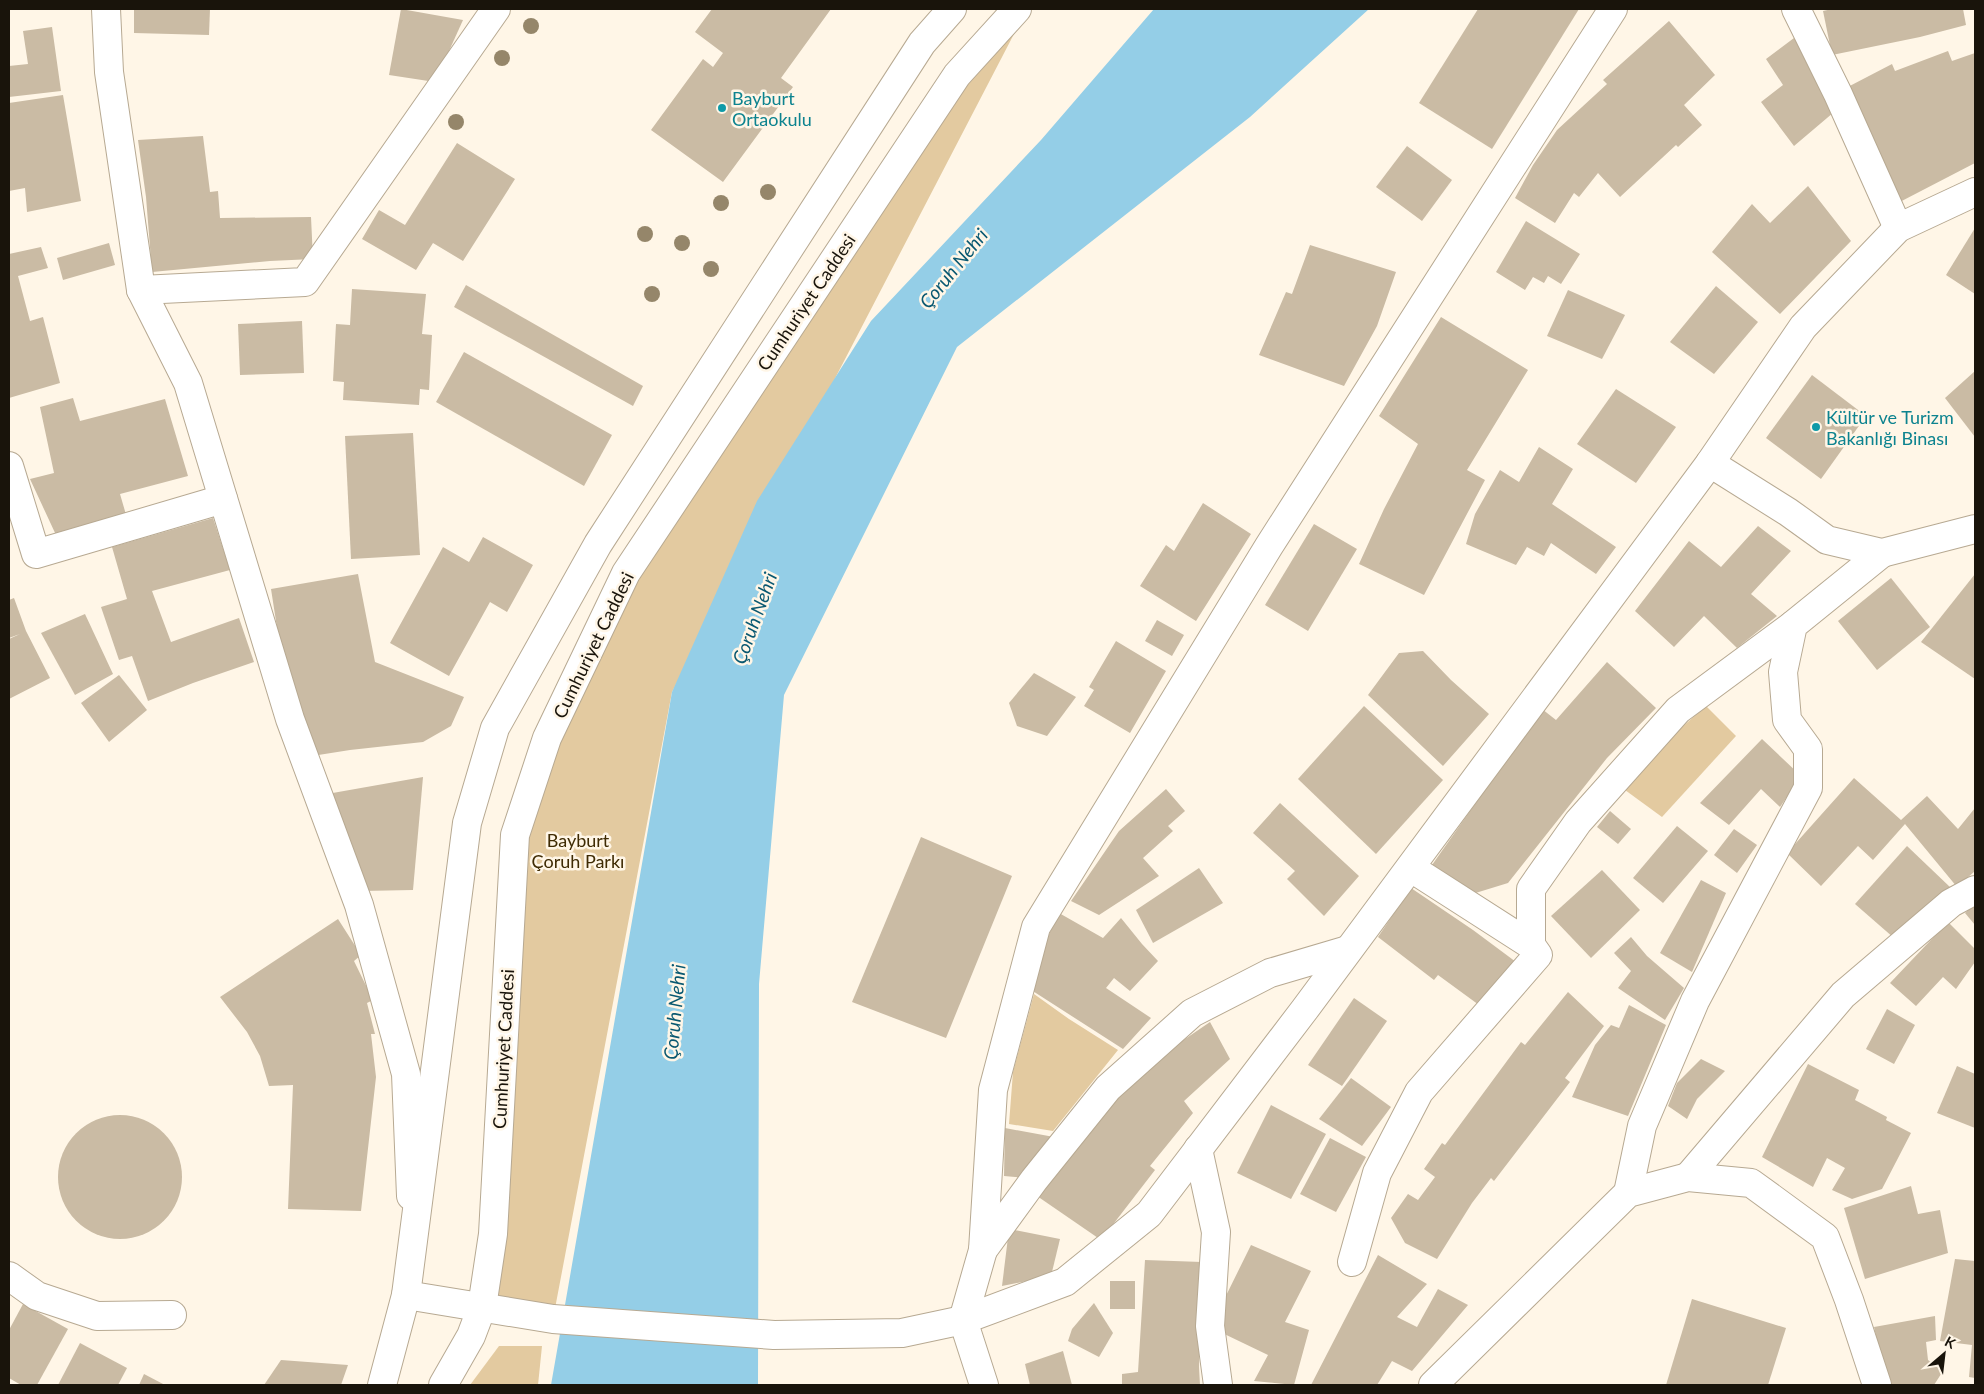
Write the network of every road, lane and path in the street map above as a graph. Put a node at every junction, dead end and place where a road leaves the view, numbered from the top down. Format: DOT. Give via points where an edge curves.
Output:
graph roads {
  1 [pos="106,9"];
  2 [pos="496,9"];
  3 [pos="952,9"];
  4 [pos="1017,9"];
  5 [pos="1613,9"];
  6 [pos="1796,9"];
  7 [pos="1975,192"];
  8 [pos="1898,228"];
  9 [pos="141,290"];
  10 [pos="1710,463"];
  11 [pos="9,466"];
  12 [pos="224,499"];
  13 [pos="1975,530"];
  14 [pos="1882,553"];
  15 [pos="1793,625"];
  16 [pos="1411,868"];
  17 [pos="1975,890"];
  18 [pos="1531,945"];
  19 [pos="1348,950"];
  20 [pos="1198,1149"];
  21 [pos="1688,1177"];
  22 [pos="1628,1193"];
  23 [pos="414,1240"];
  24 [pos="983,1250"];
  25 [pos="1352,1262"];
  26 [pos="9,1276"];
  27 [pos="406,1295"];
  28 [pos="482,1307"];
  29 [pos="172,1315"];
  30 [pos="963,1320"];
  31 [pos="382,1385"];
  32 [pos="443,1385"];
  33 [pos="984,1385"];
  34 [pos="1218,1385"];
  35 [pos="1433,1385"];
  36 [pos="1876,1385"];
  1 -- 9 [label="street" via="108,72"];
  2 -- 9 [label="street" via="305,282"];
  3 -- 23 [label="street" via="922,43 598,544 495,728 467,822"];
  4 -- 28 [label="street, Cumhuriyet Caddesi" via="957,75 626,573 547,738 515,836 493,1234"];
  5 -- 24 [label="street" via="1269,546 1036,927 993,1090"];
  6 -- 8 [label="street"];
  7 -- 8 [label="street"];
  8 -- 10 [label="street" via="1804,327"];
  9 -- 12 [label="street" via="188,383"];
  10 -- 14 [label="street" via="1827,540"];
  10 -- 16 [label="street"];
  11 -- 12 [label="street" via="36,554"];
  12 -- 23 [label="street" via="290,718 359,905 406,1074"];
  13 -- 14 [label="street"];
  14 -- 15 [label="street"];
  15 -- 18 [label="street" via="1678,710 1578,822 1531,889"];
  15 -- 22 [label="street" via="1783,672 1787,720 1808,749 1808,788 1695,1001 1642,1126"];
  16 -- 18 [label="street"];
  16 -- 19 [label="street"];
  17 -- 21 [label="street" via="1951,903 1843,995"];
  18 -- 25 [label="street" via="1538,955 1419,1092 1377,1173"];
  19 -- 20 [label="street"];
  19 -- 24 [label="street" via="1270,973 1192,1012 1108,1088"];
  20 -- 30 [label="street" via="1148,1214 1065,1282"];
  20 -- 34 [label="street" via="1216,1232 1210,1326"];
  21 -- 22 [label="street"];
  21 -- 36 [label="street" via="1752,1183 1825,1237"];
  22 -- 35 [label="street"];
  23 -- 27 [label="street"];
  24 -- 30 [label="street"];
  26 -- 29 [label="street" via="37,1296 97,1316"];
  27 -- 28 [label="street"];
  27 -- 31 [label="street"];
  28 -- 30 [label="street" via="553,1318 774,1335 902,1333"];
  28 -- 32 [label="street, Cumhuriyet Caddesi" via="471,1336"];
  30 -- 33 [label="street"];
}
